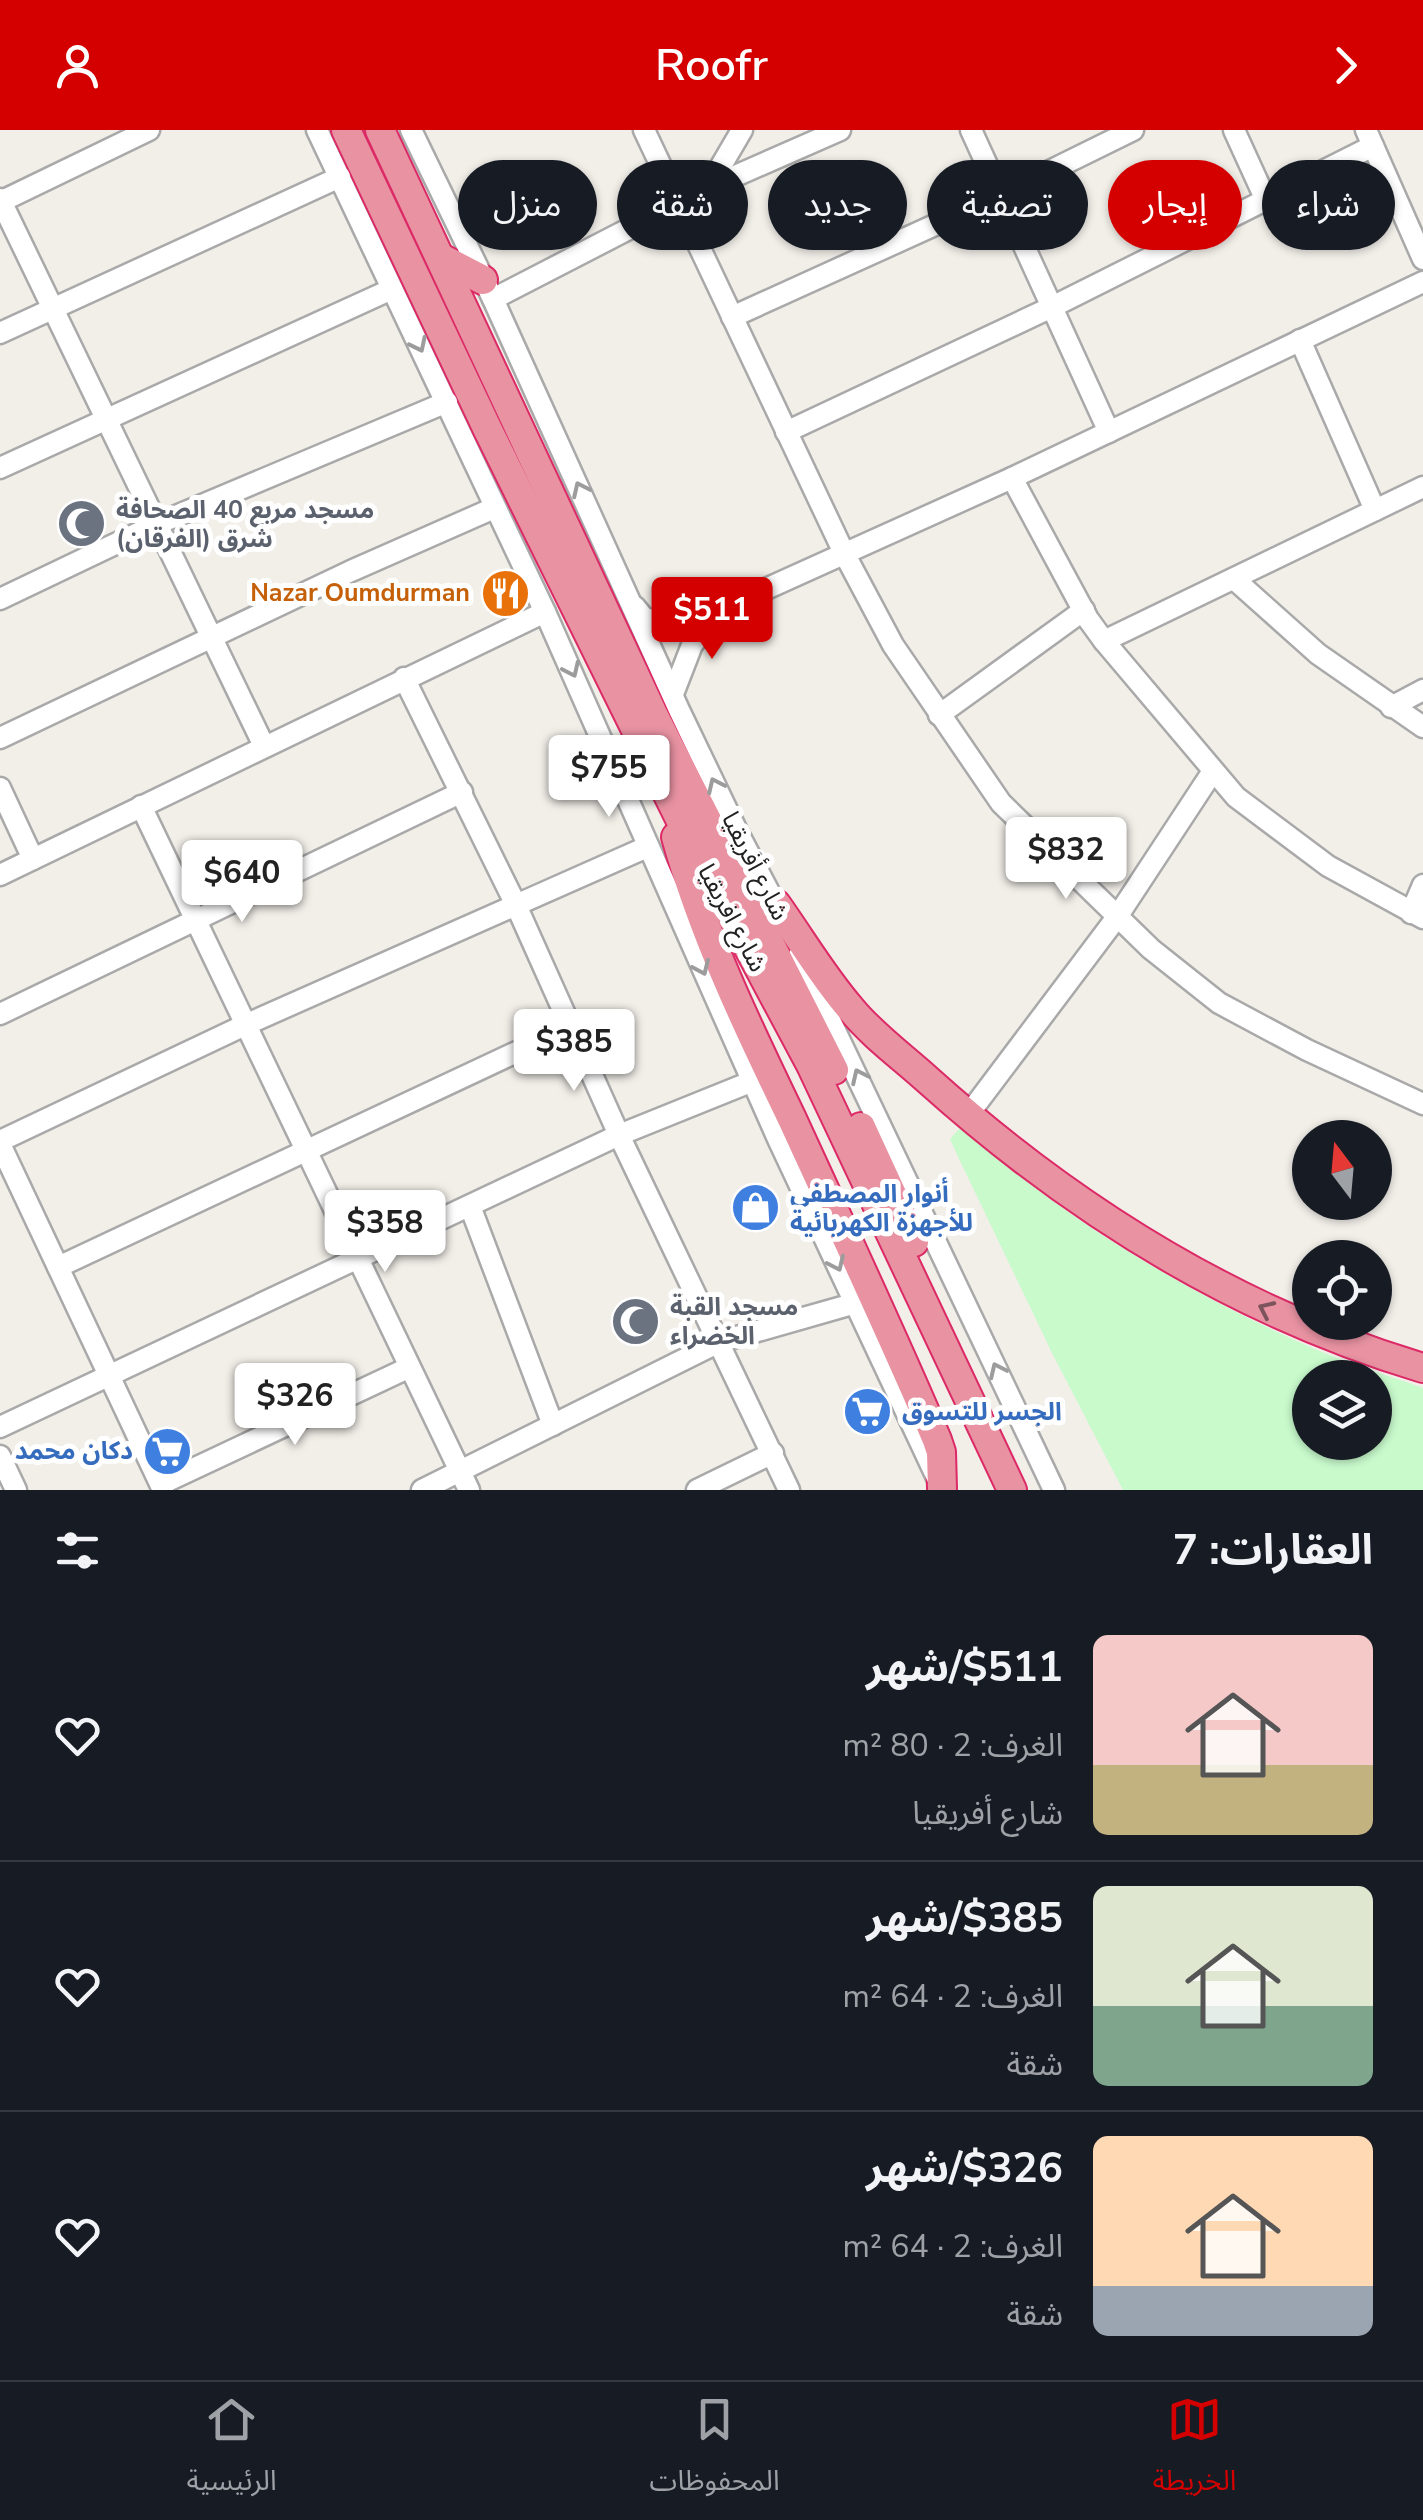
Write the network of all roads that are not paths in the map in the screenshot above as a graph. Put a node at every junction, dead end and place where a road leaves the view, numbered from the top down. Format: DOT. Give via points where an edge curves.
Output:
graph roads {
  1 [pos="149,130"];
  2 [pos="317,130"];
  3 [pos="346,130"];
  4 [pos="380,130"];
  5 [pos="412,130"];
  6 [pos="644,130"];
  7 [pos="742,130"];
  8 [pos="840,130"];
  9 [pos="972,130"];
  10 [pos="1234,130"];
  11 [pos="1124,132"];
  12 [pos="1370,138"];
  13 [pos="658,160"];
  14 [pos="724,160"];
  15 [pos="985,160"];
  16 [pos="1070,160"];
  17 [pos="1331,160"];
  18 [pos="748,170"];
  19 [pos="340,177"];
  20 [pos="1262,193"];
  21 [pos="1262,199"];
  22 [pos="0,200"];
  23 [pos="927,229"];
  24 [pos="617,232"];
  25 [pos="701,250"];
  26 [pos="1026,250"];
  27 [pos="440,258"];
  28 [pos="1423,259"];
  29 [pos="1423,282"];
  30 [pos="392,289"];
  31 [pos="488,290"];
  32 [pos="52,307"];
  33 [pos="1052,307"];
  34 [pos="732,317"];
  35 [pos="0,333"];
  36 [pos="1300,340"];
  37 [pos="447,402"];
  38 [pos="107,417"];
  39 [pos="786,432"];
  40 [pos="1109,432"];
  41 [pos="0,468"];
  42 [pos="1012,478"];
  43 [pos="1423,487"];
  44 [pos="494,508"];
  45 [pos="1375,510"];
  46 [pos="157,524"];
  47 [pos="844,553"];
  48 [pos="1234,579"];
  49 [pos="0,598"];
  50 [pos="632,604"];
  51 [pos="1084,610"];
  52 [pos="717,611"];
  53 [pos="546,612"];
  54 [pos="212,638"];
  55 [pos="1104,642"];
  56 [pos="404,678"];
  57 [pos="1423,690"];
  58 [pos="673,694"];
  59 [pos="1391,707"];
  60 [pos="938,715"];
  61 [pos="1423,727"];
  62 [pos="0,738"];
  63 [pos="264,746"];
  64 [pos="1213,771"];
  65 [pos="659,778"];
  66 [pos="0,788"];
  67 [pos="462,792"];
  68 [pos="141,806"];
  69 [pos="648,847"];
  70 [pos="33,859"];
  71 [pos="0,875"];
  72 [pos="1423,884"];
  73 [pos="776,904"];
  74 [pos="516,905"];
  75 [pos="1117,916"];
  76 [pos="1417,916"];
  77 [pos="195,920"];
  78 [pos="0,1014"];
  79 [pos="246,1025"];
  80 [pos="572,1026"];
  81 [pos="753,1081"];
  82 [pos="1423,1104"];
  83 [pos="968,1115"];
  84 [pos="619,1135"];
  85 [pos="0,1142"];
  86 [pos="306,1152"];
  87 [pos="470,1206"];
  88 [pos="357,1260"];
  89 [pos="913,1261"];
  90 [pos="58,1267"];
  91 [pos="856,1303"];
  92 [pos="719,1342"];
  93 [pos="408,1368"];
  94 [pos="1423,1368"];
  95 [pos="110,1376"];
  96 [pos="554,1425"];
  97 [pos="0,1427"];
  98 [pos="773,1453"];
  99 [pos="0,1456"];
  100 [pos="465,1481"];
  101 [pos="162,1487"];
  102 [pos="942,1489"];
  103 [pos="16,1490"];
  104 [pos="422,1490"];
  105 [pos="697,1490"];
  106 [pos="788,1490"];
  107 [pos="1012,1490"];
  108 [pos="1032,1490"];
  109 [pos="1054,1490"];
  1 -- 22 [label="street"];
  2 -- 19 [label="street"];
  3 -- 65 [label="highway, شارع افريقيا"];
  4 -- 27 [label="highway, شارع افريقيا"];
  5 -- 31 [label="street, شارع أفريقيا"];
  6 -- 13 [label="street"];
  7 -- 14 [label="street"];
  8 -- 18 [label="street"];
  9 -- 15 [label="street"];
  10 -- 20 [label="street"];
  11 -- 16 [label="street"];
  12 -- 17 [label="street"];
  12 -- 28 [label="street"];
  19 -- 30 [label="street"];
  19 -- 32 [label="street"];
  21 -- 33 [label="street"];
  22 -- 32 [label="street"];
  23 -- 34 [label="street"];
  24 -- 31 [label="street"];
  25 -- 34 [label="street"];
  26 -- 33 [label="street"];
  27 -- 31 [label="highway"];
  27 -- 89 [label="highway, شارع افريقيا" via="652,712 800,999"];
  29 -- 36 [label="street"];
  30 -- 37 [label="street, one-way"];
  30 -- 38 [label="street"];
  50 -- 31 [label="street, شارع أفريقيا, one-way"];
  32 -- 35 [label="street"];
  32 -- 38 [label="street"];
  33 -- 39 [label="street"];
  33 -- 40 [label="street"];
  34 -- 39 [label="street"];
  36 -- 40 [label="street"];
  36 -- 45 [label="street"];
  37 -- 44 [label="street"];
  37 -- 46 [label="street"];
  38 -- 41 [label="street"];
  38 -- 46 [label="street"];
  39 -- 47 [label="street"];
  40 -- 42 [label="street"];
  42 -- 47 [label="street"];
  42 -- 51 [label="street"];
  43 -- 45 [label="street"];
  44 -- 53 [label="street"];
  44 -- 54 [label="street"];
  45 -- 48 [label="street"];
  46 -- 49 [label="street"];
  46 -- 54 [label="street"];
  47 -- 52 [label="street"];
  47 -- 60 [label="street"];
  48 -- 55 [label="street"];
  48 -- 59 [label="street" via="1318,654"];
  50 -- 52 [label="street" via="662,624"];
  50 -- 58 [label="street, شارع أفريقيا"];
  51 -- 55 [label="street"];
  51 -- 60 [label="street"];
  52 -- 58 [label="street" via="692,645"];
  53 -- 56 [label="street"];
  53 -- 69 [label="street, one-way"];
  54 -- 62 [label="street"];
  54 -- 63 [label="street"];
  55 -- 64 [label="street"];
  56 -- 63 [label="street"];
  56 -- 67 [label="street"];
  57 -- 59 [label="street"];
  73 -- 58 [label="street, شارع أفريقيا, one-way"];
  59 -- 61 [label="street"];
  60 -- 75 [label="street" via="1001,803"];
  63 -- 68 [label="street"];
  64 -- 75 [label="street"];
  64 -- 76 [label="street" via="1236,797 1328,866"];
  65 -- 89 [label="highway, شارع افريقيا"];
  65 -- 102 [label="highway" via="688,883 747,1024 937,1440"];
  66 -- 70 [label="street"];
  67 -- 74 [label="street"];
  67 -- 77 [label="street"];
  68 -- 70 [label="street"];
  68 -- 77 [label="street"];
  69 -- 74 [label="street"];
  69 -- 81 [label="street, one-way"];
  70 -- 71 [label="street"];
  72 -- 76 [label="street"];
  73 -- 83 [label="highway" via="852,1010"];
  109 -- 73 [label="street, شارع أفريقيا, one-way"];
  74 -- 79 [label="street"];
  74 -- 80 [label="street"];
  75 -- 82 [label="street" via="1219,1002"];
  75 -- 83 [label="street"];
  77 -- 78 [label="street"];
  77 -- 79 [label="street"];
  79 -- 85 [label="street"];
  79 -- 86 [label="street"];
  80 -- 84 [label="street"];
  80 -- 86 [label="street"];
  81 -- 84 [label="street"];
  81 -- 91 [label="street, one-way"];
  94 -- 83 [label="highway, one-way" via="1312,1330 1233,1293 1055,1186"];
  84 -- 87 [label="street"];
  84 -- 92 [label="street"];
  85 -- 90 [label="street"];
  86 -- 88 [label="street"];
  86 -- 90 [label="street"];
  87 -- 88 [label="street"];
  87 -- 96 [label="street"];
  88 -- 93 [label="street"];
  88 -- 95 [label="street"];
  89 -- 107 [label="highway, شارع افريقيا"];
  89 -- 108 [label="highway, شارع افريقيا"];
  90 -- 95 [label="street"];
  91 -- 92 [label="street"];
  91 -- 102 [label="street"];
  92 -- 96 [label="street"];
  92 -- 98 [label="street"];
  93 -- 100 [label="street"];
  93 -- 101 [label="street"];
  95 -- 97 [label="street"];
  95 -- 101 [label="street"];
  96 -- 100 [label="street"];
  98 -- 105 [label="street"];
  98 -- 106 [label="street"];
  99 -- 103 [label="street"];
  100 -- 104 [label="street"];
}
